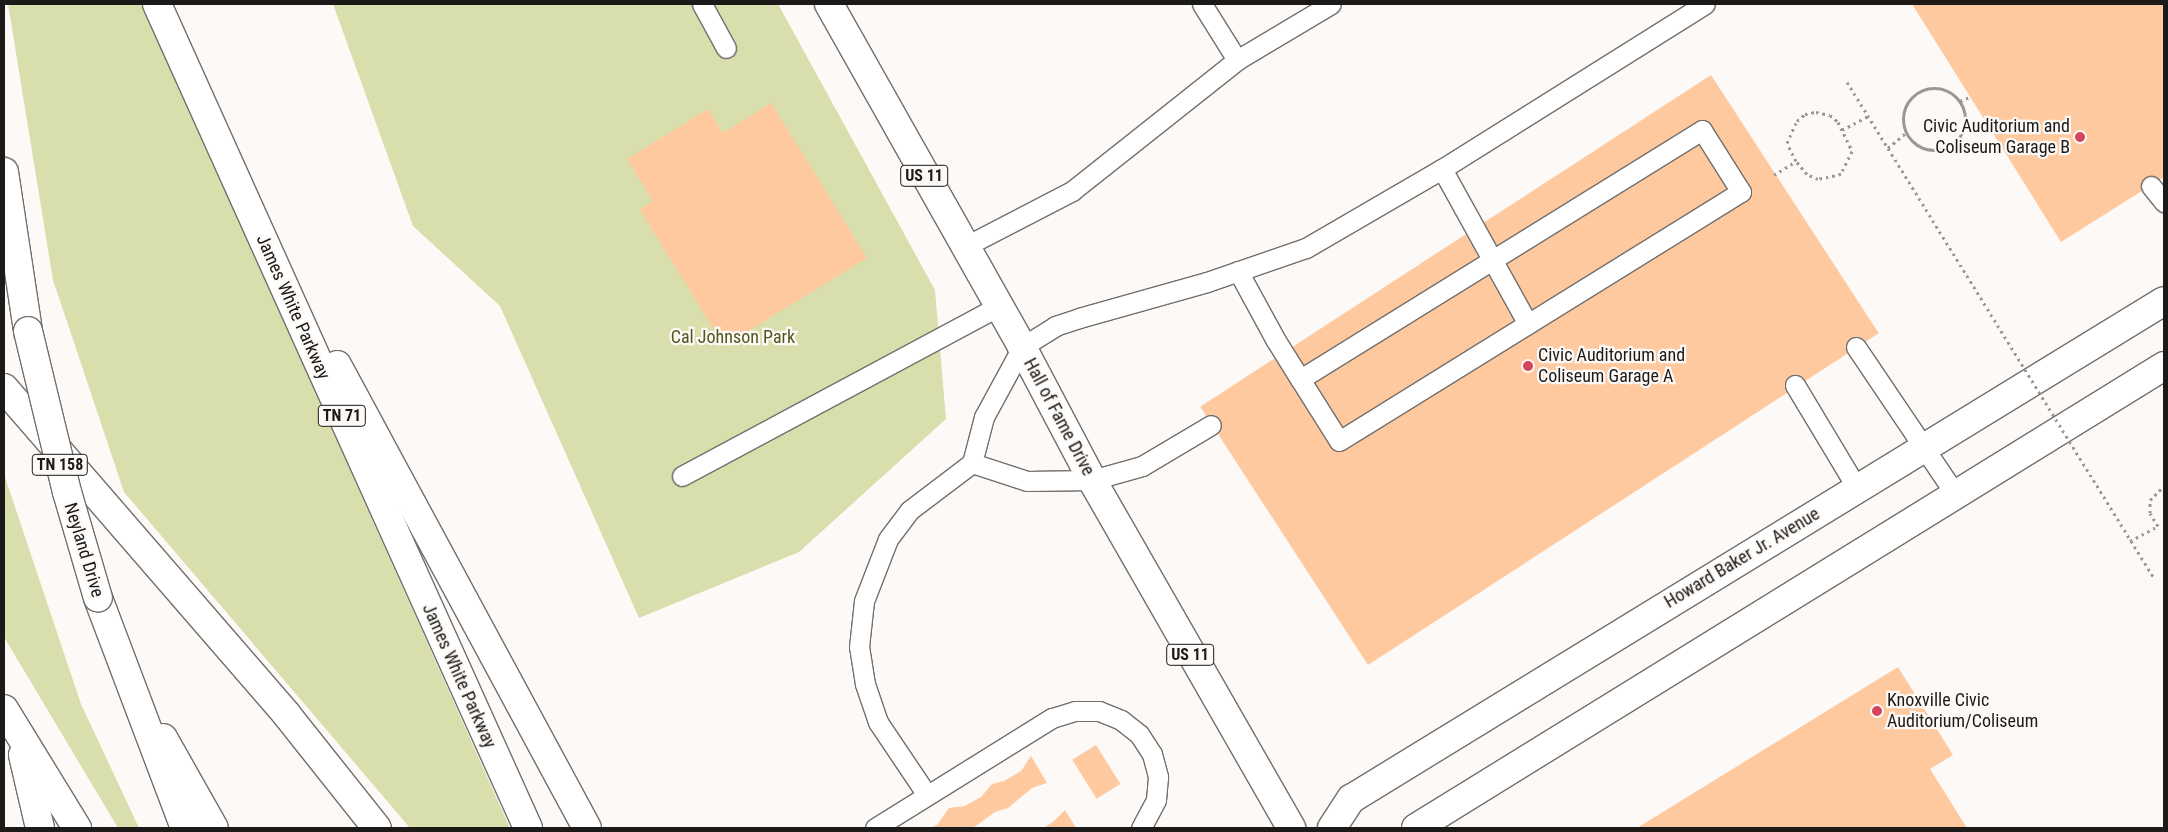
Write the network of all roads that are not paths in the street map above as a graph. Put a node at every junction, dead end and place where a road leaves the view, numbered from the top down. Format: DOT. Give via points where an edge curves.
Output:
graph roads {
  1 [pos="157,4"];
  2 [pos="702,4"];
  3 [pos="829,4"];
  4 [pos="1202,4"];
  5 [pos="1331,4"];
  6 [pos="1706,4"];
  7 [pos="726,48"];
  8 [pos="1237,60"];
  9 [pos="230,166"];
  10 [pos="1442,169"];
  11 [pos="4,172"];
  12 [pos="2151,186"];
  13 [pos="2164,202"];
  14 [pos="964,247"];
  15 [pos="1492,260"];
  16 [pos="1238,271"];
  17 [pos="2164,301"];
  18 [pos="999,306"];
  19 [pos="1528,324"];
  20 [pos="1022,347"];
  21 [pos="1856,347"];
  22 [pos="2164,366"];
  23 [pos="1300,380"];
  24 [pos="1795,385"];
  25 [pos="4,388"];
  26 [pos="1211,425"];
  27 [pos="1924,448"];
  28 [pos="972,463"];
  29 [pos="682,476"];
  30 [pos="1092,480"];
  31 [pos="1858,488"];
  32 [pos="1956,495"];
  33 [pos="128,676"];
  34 [pos="10,720"];
  35 [pos="927,795"];
  36 [pos="40,828"];
  37 [pos="77,828"];
  38 [pos="184,828"];
  39 [pos="214,828"];
  40 [pos="377,828"];
  41 [pos="528,828"];
  42 [pos="587,828"];
  43 [pos="875,828"];
  44 [pos="1142,828"];
  45 [pos="1291,828"];
  46 [pos="1332,828"];
  47 [pos="1416,828"];
  1 -- 9 [label="main road, James White Parkway / TN 71"];
  2 -- 7 [label="lane"];
  3 -- 14 [label="main road, Hall of Fame Drive / US 11"];
  4 -- 8 [label="lane"];
  5 -- 8 [label="lane"];
  6 -- 10 [label="lane"];
  8 -- 14 [label="lane" via="1072,191"];
  9 -- 41 [label="main road, James White Parkway / TN 71"];
  9 -- 42 [label="main road"];
  10 -- 15 [label="lane"];
  10 -- 16 [label="lane" via="1306,248"];
  11 -- 33 [label="main road, Neyland Drive / TN 158, bridge" via="28,331 67,492 98,598"];
  12 -- 13 [label="lane"];
  14 -- 18 [label="main road, Hall of Fame Drive / US 11"];
  15 -- 19 [label="lane"];
  15 -- 19 [label="lane" via="1702,130 1741,192"];
  15 -- 23 [label="lane"];
  16 -- 20 [label="lane" via="1055,326"];
  16 -- 23 [label="lane"];
  17 -- 27 [label="main road, Howard Baker Jr. Avenue"];
  18 -- 20 [label="main road, Hall of Fame Drive / US 11"];
  18 -- 29 [label="lane"];
  19 -- 23 [label="lane" via="1339,441"];
  20 -- 28 [label="lane" via="984,417"];
  20 -- 30 [label="main road, Hall of Fame Drive / US 11"];
  21 -- 27 [label="lane"];
  22 -- 32 [label="main road"];
  24 -- 31 [label="lane"];
  25 -- 40 [label="main road" via="287,715"];
  26 -- 30 [label="lane" via="1142,466"];
  27 -- 31 [label="main road, Howard Baker Jr. Avenue"];
  27 -- 32 [label="lane"];
  28 -- 30 [label="lane" via="1027,481"];
  28 -- 35 [label="lane" via="910,510 888,539 864,601 860,646 865,684 878,722"];
  30 -- 45 [label="main road, Hall of Fame Drive / US 11"];
  31 -- 46 [label="main road, Howard Baker Jr. Avenue" via="1351,799"];
  32 -- 47 [label="main road"];
  33 -- 38 [label="main road, Neyland Drive / TN 158"];
  33 -- 39 [label="main road"];
  34 -- 36 [label="main road"];
  34 -- 37 [label="main road"];
  35 -- 43 [label="lane"];
  35 -- 44 [label="lane" via="1052,718 1075,711 1099,711 1121,720 1139,734 1152,754 1158,777 1156,800"];
}
